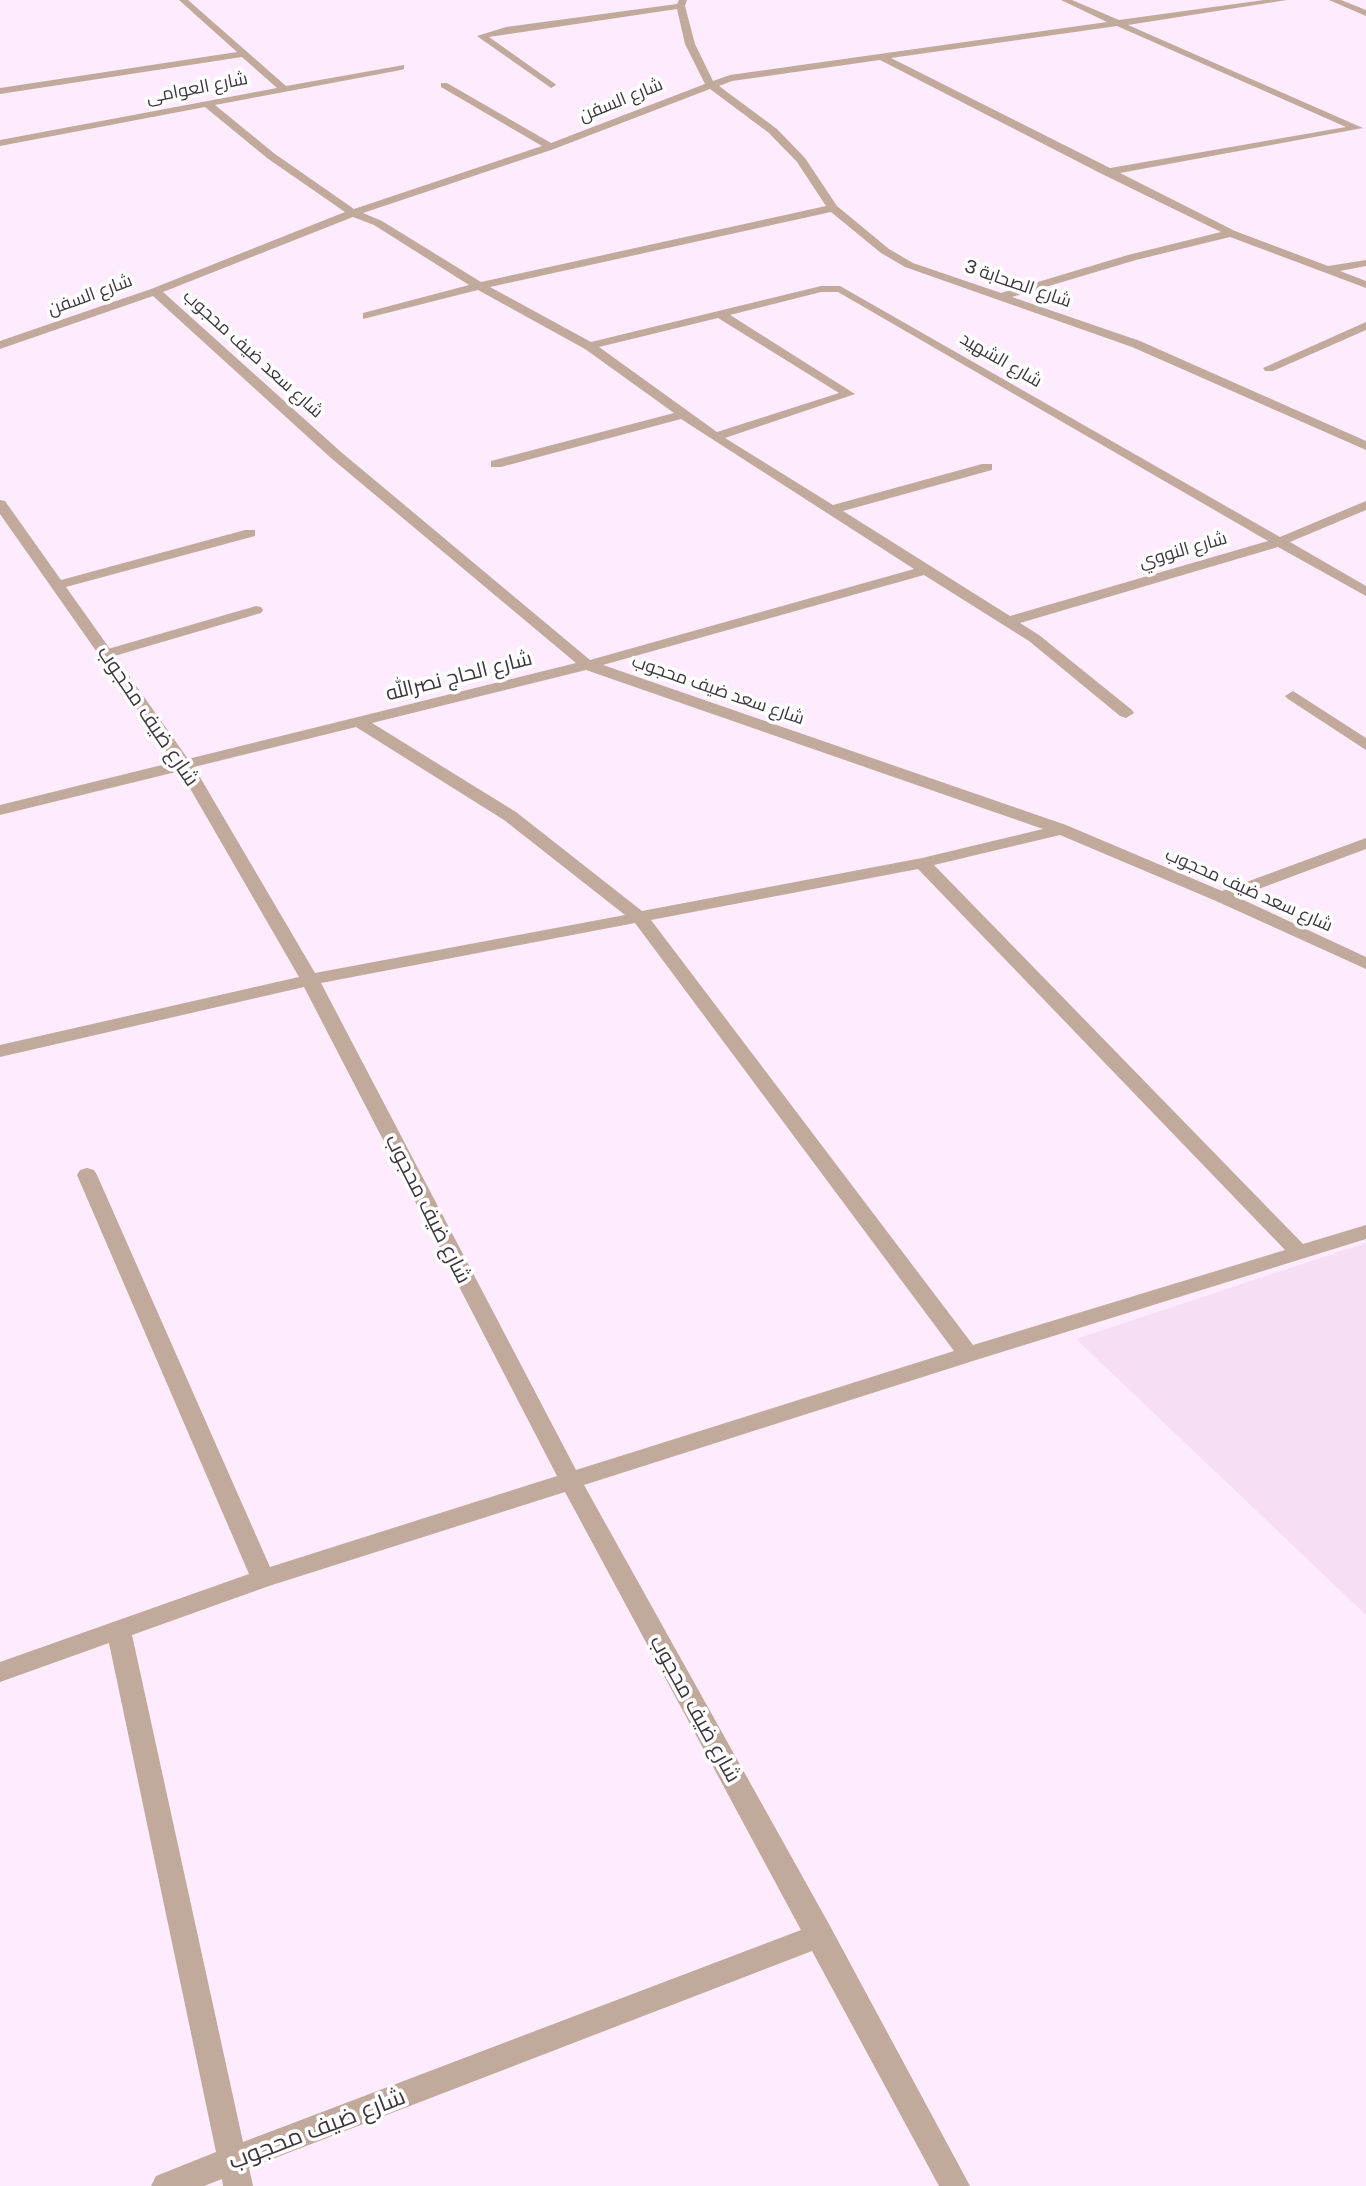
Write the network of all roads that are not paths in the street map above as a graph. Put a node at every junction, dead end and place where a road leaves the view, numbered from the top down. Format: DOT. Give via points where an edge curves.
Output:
graph roads {
  1 [pos="183,0"];
  2 [pos="1065,0"];
  3 [pos="1283,0"];
  4 [pos="1333,0"];
  5 [pos="682,3"];
  6 [pos="1366,13"];
  7 [pos="1112,22"];
  8 [pos="244,54"];
  9 [pos="880,56"];
  10 [pos="401,67"];
  11 [pos="710,83"];
  12 [pos="444,85"];
  13 [pos="551,85"];
  14 [pos="284,89"];
  15 [pos="0,91"];
  16 [pos="207,104"];
  17 [pos="1361,127"];
  18 [pos="0,143"];
  19 [pos="550,147"];
  20 [pos="1106,172"];
  21 [pos="833,208"];
  22 [pos="353,213"];
  23 [pos="1231,233"];
  24 [pos="1366,263"];
  25 [pos="1325,270"];
  26 [pos="1366,285"];
  27 [pos="479,286"];
  28 [pos="155,291"];
  29 [pos="1001,297"];
  30 [pos="719,313"];
  31 [pos="367,316"];
  32 [pos="1366,326"];
  33 [pos="0,345"];
  34 [pos="589,346"];
  35 [pos="1269,368"];
  36 [pos="681,415"];
  37 [pos="715,437"];
  38 [pos="1366,446"];
  39 [pos="496,464"];
  40 [pos="987,467"];
  41 [pos="1366,505"];
  42 [pos="832,510"];
  43 [pos="4,515"];
  44 [pos="250,533"];
  45 [pos="1277,543"];
  46 [pos="926,570"];
  47 [pos="58,585"];
  48 [pos="1366,592"];
  49 [pos="256,610"];
  50 [pos="1007,622"];
  51 [pos="106,654"];
  52 [pos="587,665"];
  53 [pos="1293,696"];
  54 [pos="1126,713"];
  55 [pos="361,723"];
  56 [pos="1366,745"];
  57 [pos="185,766"];
  58 [pos="0,810"];
  59 [pos="1060,829"];
  60 [pos="1366,843"];
  61 [pos="922,863"];
  62 [pos="1222,897"];
  63 [pos="640,918"];
  64 [pos="1366,964"];
  65 [pos="310,980"];
  66 [pos="0,1051"];
  67 [pos="87,1175"];
  68 [pos="1366,1232"];
  69 [pos="1300,1252"];
  70 [pos="968,1354"];
  71 [pos="569,1480"];
  72 [pos="263,1579"];
  73 [pos="119,1631"];
  74 [pos="0,1672"];
  75 [pos="820,1935"];
  76 [pos="236,2173"];
  77 [pos="166,2186"];
  78 [pos="955,2186"];
  1 -- 8 [label="street"];
  2 -- 7 [label="street"];
  3 -- 7 [label="street, شارع السفن"];
  4 -- 6 [label="street"];
  5 -- 11 [label="street" via="690,44"];
  5 -- 13 [label="street" via="482,36"];
  7 -- 9 [label="street, شارع السفن"];
  7 -- 17 [label="street"];
  8 -- 14 [label="street"];
  8 -- 15 [label="street"];
  9 -- 11 [label="street, شارع السفن"];
  9 -- 20 [label="street"];
  10 -- 14 [label="street, شارع العوامى"];
  11 -- 19 [label="street, شارع السفن"];
  11 -- 21 [label="street, شارع الصحابة 3" via="774,131"];
  12 -- 19 [label="street"];
  14 -- 16 [label="street, شارع العوامى"];
  16 -- 18 [label="street, شارع العوامى"];
  16 -- 22 [label="street"];
  17 -- 20 [label="street"];
  19 -- 22 [label="street, شارع السفن"];
  20 -- 23 [label="street"];
  21 -- 27 [label="street"];
  21 -- 29 [label="street, شارع الصحابة 3" via="909,265"];
  22 -- 27 [label="street" via="379,223"];
  22 -- 28 [label="street, شارع السفن"];
  23 -- 25 [label="street"];
  23 -- 29 [label="street"];
  24 -- 25 [label="street"];
  25 -- 26 [label="street"];
  27 -- 31 [label="street"];
  27 -- 34 [label="street"];
  28 -- 33 [label="street, شارع السفن"];
  28 -- 52 [label="street, شارع سعد ضيف محجوب" via="336,455"];
  29 -- 38 [label="street, شارع الصحابة 3" via="1136,344"];
  30 -- 34 [label="street, شارع الشهيد"];
  30 -- 37 [label="street" via="849,394"];
  30 -- 45 [label="street, شارع الشهيد" via="821,289 840,289"];
  32 -- 35 [label="street"];
  34 -- 36 [label="street"];
  36 -- 37 [label="street"];
  36 -- 39 [label="street"];
  37 -- 42 [label="street"];
  40 -- 42 [label="street"];
  41 -- 45 [label="street, شارع النووي"];
  42 -- 46 [label="street"];
  43 -- 47 [label="street, شارع ضيف محجوب"];
  44 -- 47 [label="street"];
  45 -- 48 [label="street, شارع الشهيد"];
  45 -- 50 [label="street, شارع النووي"];
  46 -- 50 [label="street"];
  46 -- 52 [label="street, شارع الحاج نصرالله"];
  47 -- 51 [label="street, شارع ضيف محجوب"];
  49 -- 51 [label="street"];
  50 -- 54 [label="street" via="1034,638"];
  51 -- 57 [label="street, شارع ضيف محجوب"];
  52 -- 55 [label="street, شارع الحاج نصرالله"];
  52 -- 59 [label="street, شارع سعد ضيف محجوب"];
  53 -- 56 [label="street"];
  55 -- 57 [label="street, شارع الحاج نصرالله"];
  55 -- 63 [label="street" via="510,816"];
  57 -- 58 [label="street, شارع الحاج نصرالله"];
  57 -- 65 [label="street, شارع ضيف محجوب"];
  59 -- 61 [label="street"];
  59 -- 62 [label="street, شارع سعد ضيف محجوب"];
  60 -- 62 [label="street"];
  61 -- 63 [label="street"];
  61 -- 69 [label="street"];
  62 -- 64 [label="street, شارع سعد ضيف محجوب"];
  63 -- 65 [label="street"];
  63 -- 70 [label="street"];
  65 -- 66 [label="street"];
  65 -- 71 [label="street, شارع ضيف محجوب"];
  67 -- 72 [label="street"];
  68 -- 69 [label="street"];
  69 -- 70 [label="street"];
  70 -- 71 [label="street"];
  71 -- 72 [label="street"];
  71 -- 75 [label="street, شارع ضيف محجوب"];
  72 -- 73 [label="street"];
  73 -- 74 [label="street"];
  73 -- 76 [label="street"];
  75 -- 76 [label="street, شارع ضيف محجوب"];
  75 -- 78 [label="street, شارع ضيف محجوب"];
  76 -- 77 [label="street, شارع ضيف محجوب"];
}
